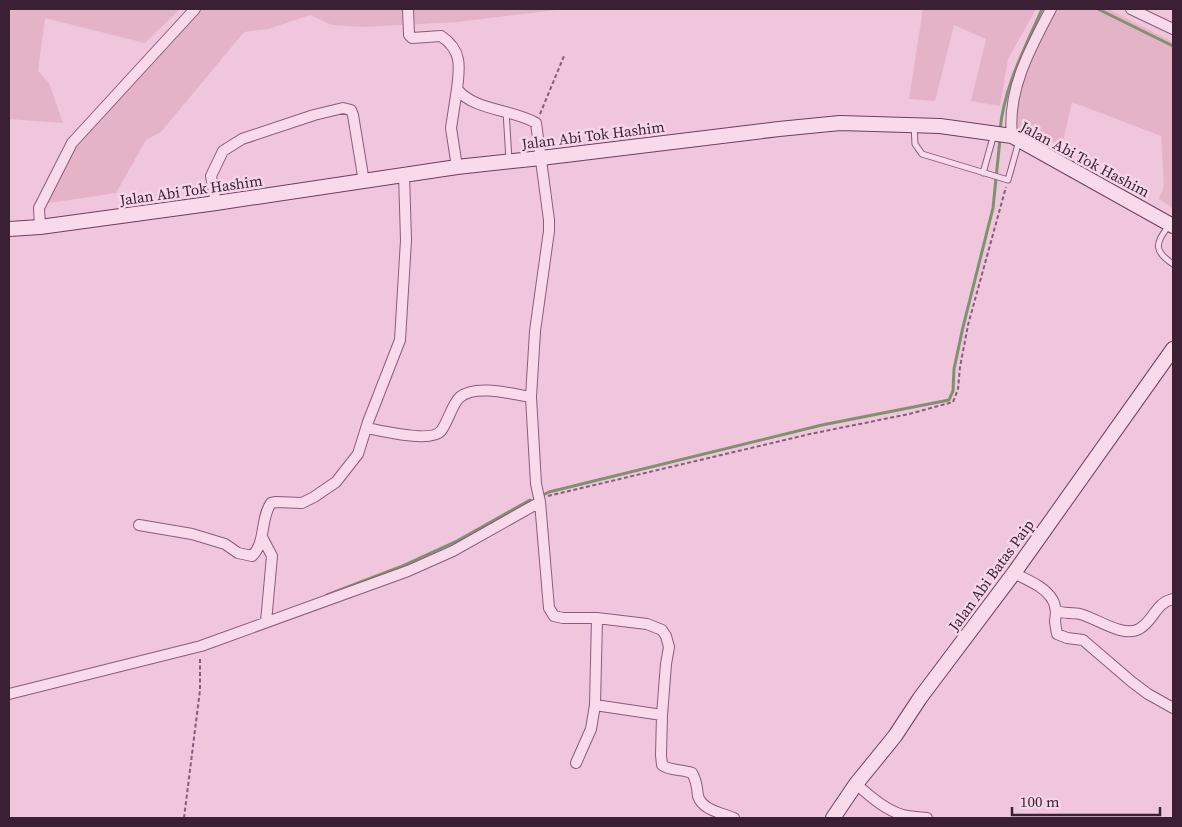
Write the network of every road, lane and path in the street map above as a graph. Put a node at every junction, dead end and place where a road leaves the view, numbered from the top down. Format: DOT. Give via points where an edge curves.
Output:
graph roads {
  1 [pos="195,9"];
  2 [pos="408,9"];
  3 [pos="1051,9"];
  4 [pos="1131,9"];
  5 [pos="1173,29"];
  6 [pos="564,56"];
  7 [pos="457,89"];
  8 [pos="506,111"];
  9 [pos="536,123"];
  10 [pos="914,125"];
  11 [pos="994,134"];
  12 [pos="1016,138"];
  13 [pos="541,158"];
  14 [pos="509,161"];
  15 [pos="457,167"];
  16 [pos="983,173"];
  17 [pos="404,174"];
  18 [pos="1008,180"];
  19 [pos="364,182"];
  20 [pos="216,204"];
  21 [pos="1169,226"];
  22 [pos="40,227"];
  23 [pos="9,229"];
  24 [pos="1173,264"];
  25 [pos="1173,349"];
  26 [pos="531,397"];
  27 [pos="367,428"];
  28 [pos="540,502"];
  29 [pos="139,525"];
  30 [pos="262,537"];
  31 [pos="1014,573"];
  32 [pos="1173,599"];
  33 [pos="1056,611"];
  34 [pos="597,618"];
  35 [pos="266,622"];
  36 [pos="201,646"];
  37 [pos="9,694"];
  38 [pos="595,705"];
  39 [pos="1173,708"];
  40 [pos="662,715"];
  41 [pos="576,763"];
  42 [pos="856,784"];
  43 [pos="184,818"];
  44 [pos="734,818"];
  45 [pos="833,818"];
  46 [pos="926,818"];
  1 -- 22 [label="street" via="72,143 39,208"];
  2 -- 7 [label="street" via="409,35 412,38 441,36 454,47 458,58"];
  3 -- 12 [label="street" via="1024,60 1013,98"];
  4 -- 5 [label="street"];
  6 -- 9 [label="path"];
  7 -- 8 [label="street" via="474,103"];
  7 -- 15 [label="street" via="451,128"];
  8 -- 9 [label="street"];
  8 -- 14 [label="lane"];
  9 -- 13 [label="street"];
  10 -- 11 [label="main road, Jalan Abi Tok Hashim"];
  10 -- 13 [label="main road, Jalan Abi Tok Hashim" via="840,123 779,128"];
  10 -- 16 [label="lane" via="915,144 922,154"];
  11 -- 12 [label="main road, Jalan Abi Tok Hashim"];
  11 -- 16 [label="lane"];
  12 -- 18 [label="lane"];
  12 -- 21 [label="main road, Jalan Abi Tok Hashim"];
  13 -- 14 [label="main road, Jalan Abi Tok Hashim"];
  13 -- 26 [label="street" via="549,231 535,331"];
  14 -- 15 [label="main road, Jalan Abi Tok Hashim"];
  15 -- 17 [label="main road, Jalan Abi Tok Hashim"];
  16 -- 18 [label="lane"];
  17 -- 19 [label="main road, Jalan Abi Tok Hashim"];
  17 -- 27 [label="street" via="406,240 400,340"];
  18 -- 28 [label="path" via="968,326 953,402 548,496"];
  19 -- 20 [label="main road, Jalan Abi Tok Hashim"];
  19 -- 20 [label="street" via="353,115 351,110 343,108 262,131 223,151 211,176"];
  20 -- 22 [label="main road, Jalan Abi Tok Hashim"];
  21 -- 24 [label="lane" via="1158,244 1163,258"];
  22 -- 23 [label="main road, Jalan Abi Tok Hashim"];
  25 -- 31 [label="main road, Jalan Abi Batas Paip"];
  26 -- 27 [label="street" via="484,390 472,392 459,398 441,432 433,436 406,436"];
  26 -- 28 [label="street"];
  27 -- 30 [label="street" via="358,454 336,482 302,504 271,503 266,510"];
  28 -- 34 [label="street" via="549,608 554,616 563,618"];
  28 -- 35 [label="street" via="454,551"];
  29 -- 30 [label="street" via="200,536 247,556 256,552"];
  30 -- 35 [label="street" via="272,556"];
  31 -- 33 [label="street" via="1046,592"];
  31 -- 42 [label="main road, Jalan Abi Batas Paip"];
  32 -- 33 [label="street" via="1164,601 1139,629 1124,632 1077,613"];
  33 -- 39 [label="street" via="1057,634 1083,640 1140,688"];
  34 -- 38 [label="street"];
  34 -- 40 [label="street" via="647,624 662,630 669,647"];
  35 -- 36 [label="street"];
  36 -- 37 [label="street"];
  36 -- 43 [label="path" via="200,690"];
  38 -- 40 [label="street"];
  38 -- 41 [label="street" via="591,729"];
  40 -- 44 [label="street" via="662,765 667,769 692,773 700,802"];
  42 -- 45 [label="main road, Jalan Abi Batas Paip"];
  42 -- 46 [label="street" via="889,809"];
}
